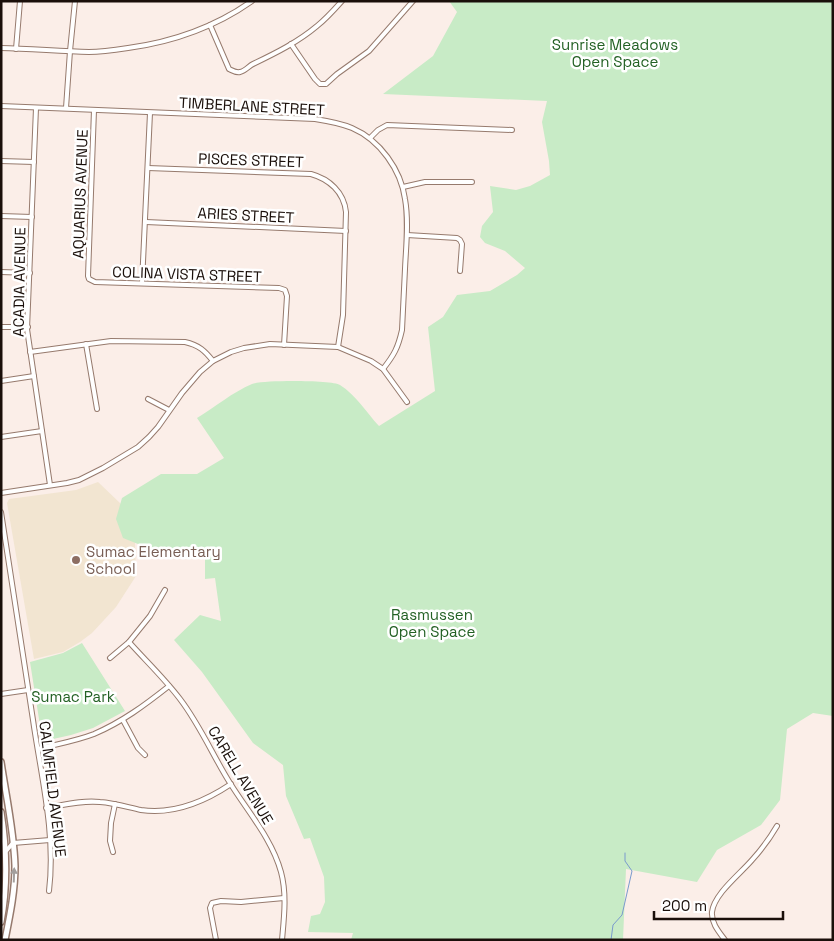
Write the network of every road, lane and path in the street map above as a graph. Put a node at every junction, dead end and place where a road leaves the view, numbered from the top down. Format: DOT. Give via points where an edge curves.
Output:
graph roads {
  1 [pos="20,1"];
  2 [pos="75,1"];
  3 [pos="252,1"];
  4 [pos="342,1"];
  5 [pos="413,1"];
  6 [pos="210,25"];
  7 [pos="291,44"];
  8 [pos="1,48"];
  9 [pos="16,49"];
  10 [pos="70,50"];
  11 [pos="1,106"];
  12 [pos="36,108"];
  13 [pos="66,108"];
  14 [pos="94,110"];
  15 [pos="150,112"];
  16 [pos="512,130"];
  17 [pos="370,138"];
  18 [pos="1,161"];
  19 [pos="34,162"];
  20 [pos="148,168"];
  21 [pos="472,182"];
  22 [pos="403,187"];
  23 [pos="1,216"];
  24 [pos="32,217"];
  25 [pos="146,222"];
  26 [pos="346,231"];
  27 [pos="407,236"];
  28 [pos="460,271"];
  29 [pos="1,272"];
  30 [pos="30,273"];
  31 [pos="89,279"];
  32 [pos="142,283"];
  33 [pos="1,327"];
  34 [pos="28,327"];
  35 [pos="86,344"];
  36 [pos="284,344"];
  37 [pos="338,347"];
  38 [pos="30,352"];
  39 [pos="213,362"];
  40 [pos="383,369"];
  41 [pos="34,376"];
  42 [pos="1,381"];
  43 [pos="148,399"];
  44 [pos="408,402"];
  45 [pos="97,409"];
  46 [pos="169,410"];
  47 [pos="42,431"];
  48 [pos="1,437"];
  49 [pos="50,485"];
  50 [pos="1,493"];
  51 [pos="1,512"];
  52 [pos="165,590"];
  53 [pos="129,642"];
  54 [pos="110,658"];
  55 [pos="169,686"];
  56 [pos="28,690"];
  57 [pos="1,694"];
  58 [pos="123,720"];
  59 [pos="38,749"];
  60 [pos="145,755"];
  61 [pos="1,762"];
  62 [pos="231,784"];
  63 [pos="115,804"];
  64 [pos="46,808"];
  65 [pos="1,812"];
  66 [pos="777,826"];
  67 [pos="50,840"];
  68 [pos="13,844"];
  69 [pos="6,850"];
  70 [pos="113,852"];
  71 [pos="49,891"];
  72 [pos="284,898"];
  73 [pos="1,922"];
  74 [pos="5,940"];
  75 [pos="216,940"];
  76 [pos="282,940"];
  77 [pos="725,940"];
  1 -- 9 [label="street"];
  2 -- 10 [label="street"];
  3 -- 6 [label="street"];
  4 -- 7 [label="street" via="320,24"];
  5 -- 7 [label="street" via="369,52 326,84 314,79"];
  6 -- 7 [label="street" via="232,71 242,72"];
  6 -- 10 [label="street" via="146,45 98,51"];
  8 -- 9 [label="street"];
  9 -- 10 [label="street"];
  10 -- 13 [label="street"];
  11 -- 12 [label="street, TIMBERLANE STREET"];
  12 -- 13 [label="street, TIMBERLANE STREET"];
  12 -- 19 [label="street, ACADIA AVENUE"];
  13 -- 14 [label="street, TIMBERLANE STREET"];
  14 -- 15 [label="street, TIMBERLANE STREET"];
  14 -- 31 [label="street, AQUARIUS AVENUE"];
  15 -- 17 [label="street, TIMBERLANE STREET" via="315,119 336,122"];
  15 -- 20 [label="street"];
  16 -- 17 [label="street" via="387,125"];
  17 -- 22 [label="street, TIMBERLANE STREET" via="396,170"];
  18 -- 19 [label="street"];
  19 -- 24 [label="street, ACADIA AVENUE"];
  20 -- 25 [label="street"];
  20 -- 26 [label="street, PISCES STREET" via="311,174 337,190 345,204"];
  21 -- 22 [label="street" via="425,182"];
  22 -- 27 [label="street, TIMBERLANE STREET"];
  23 -- 24 [label="street"];
  24 -- 30 [label="street, ACADIA AVENUE"];
  25 -- 26 [label="street, ARIES STREET"];
  25 -- 32 [label="street"];
  26 -- 37 [label="street, PISCES STREET" via="343,315"];
  27 -- 28 [label="street" via="457,238 462,244"];
  27 -- 40 [label="street, TIMBERLANE STREET" via="402,330 394,355"];
  29 -- 30 [label="street"];
  30 -- 34 [label="street, ACADIA AVENUE"];
  31 -- 32 [label="street, COLINA VISTA STREET" via="95,282"];
  32 -- 36 [label="street, COLINA VISTA STREET" via="285,290"];
  33 -- 34 [label="street"];
  34 -- 38 [label="street, ACADIA AVENUE"];
  35 -- 38 [label="street"];
  35 -- 39 [label="street" via="138,340 185,342 205,351"];
  35 -- 45 [label="street"];
  36 -- 37 [label="street"];
  36 -- 39 [label="street" via="244,348"];
  37 -- 40 [label="street"];
  38 -- 41 [label="street, ACADIA AVENUE"];
  39 -- 46 [label="street" via="200,372"];
  40 -- 44 [label="street"];
  41 -- 42 [label="street"];
  41 -- 47 [label="street, ACADIA AVENUE"];
  43 -- 46 [label="street"];
  46 -- 49 [label="street" via="158,428 138,447 86,478"];
  47 -- 48 [label="street"];
  47 -- 49 [label="street, ACADIA AVENUE"];
  49 -- 50 [label="street"];
  51 -- 56 [label="street, CALMFIELD AVENUE"];
  52 -- 53 [label="street"];
  53 -- 54 [label="street"];
  53 -- 55 [label="street, CARELL AVENUE"];
  55 -- 58 [label="street"];
  55 -- 62 [label="street, CARELL AVENUE" via="199,726"];
  56 -- 57 [label="street"];
  56 -- 59 [label="street, CALMFIELD AVENUE"];
  58 -- 59 [label="street" via="71,742"];
  58 -- 60 [label="street"];
  59 -- 64 [label="street, CALMFIELD AVENUE"];
  61 -- 68 [label="main road"];
  62 -- 63 [label="street" via="196,804 176,810 141,810"];
  62 -- 72 [label="street, CARELL AVENUE" via="270,842 282,874"];
  63 -- 64 [label="street" via="85,802"];
  63 -- 70 [label="street" via="110,841"];
  64 -- 67 [label="street, CALMFIELD AVENUE"];
  65 -- 69 [label="main road"];
  66 -- 77 [label="street" via="752,861 718,897 713,921"];
  67 -- 68 [label="street"];
  67 -- 71 [label="street, CALMFIELD AVENUE"];
  68 -- 69 [label="street"];
  74 -- 68 [label="main road, one-way" via="14,888"];
  69 -- 73 [label="main road" via="6,890"];
  72 -- 75 [label="street" via="212,903 210,908"];
  72 -- 76 [label="street, CARELL AVENUE"];
}
